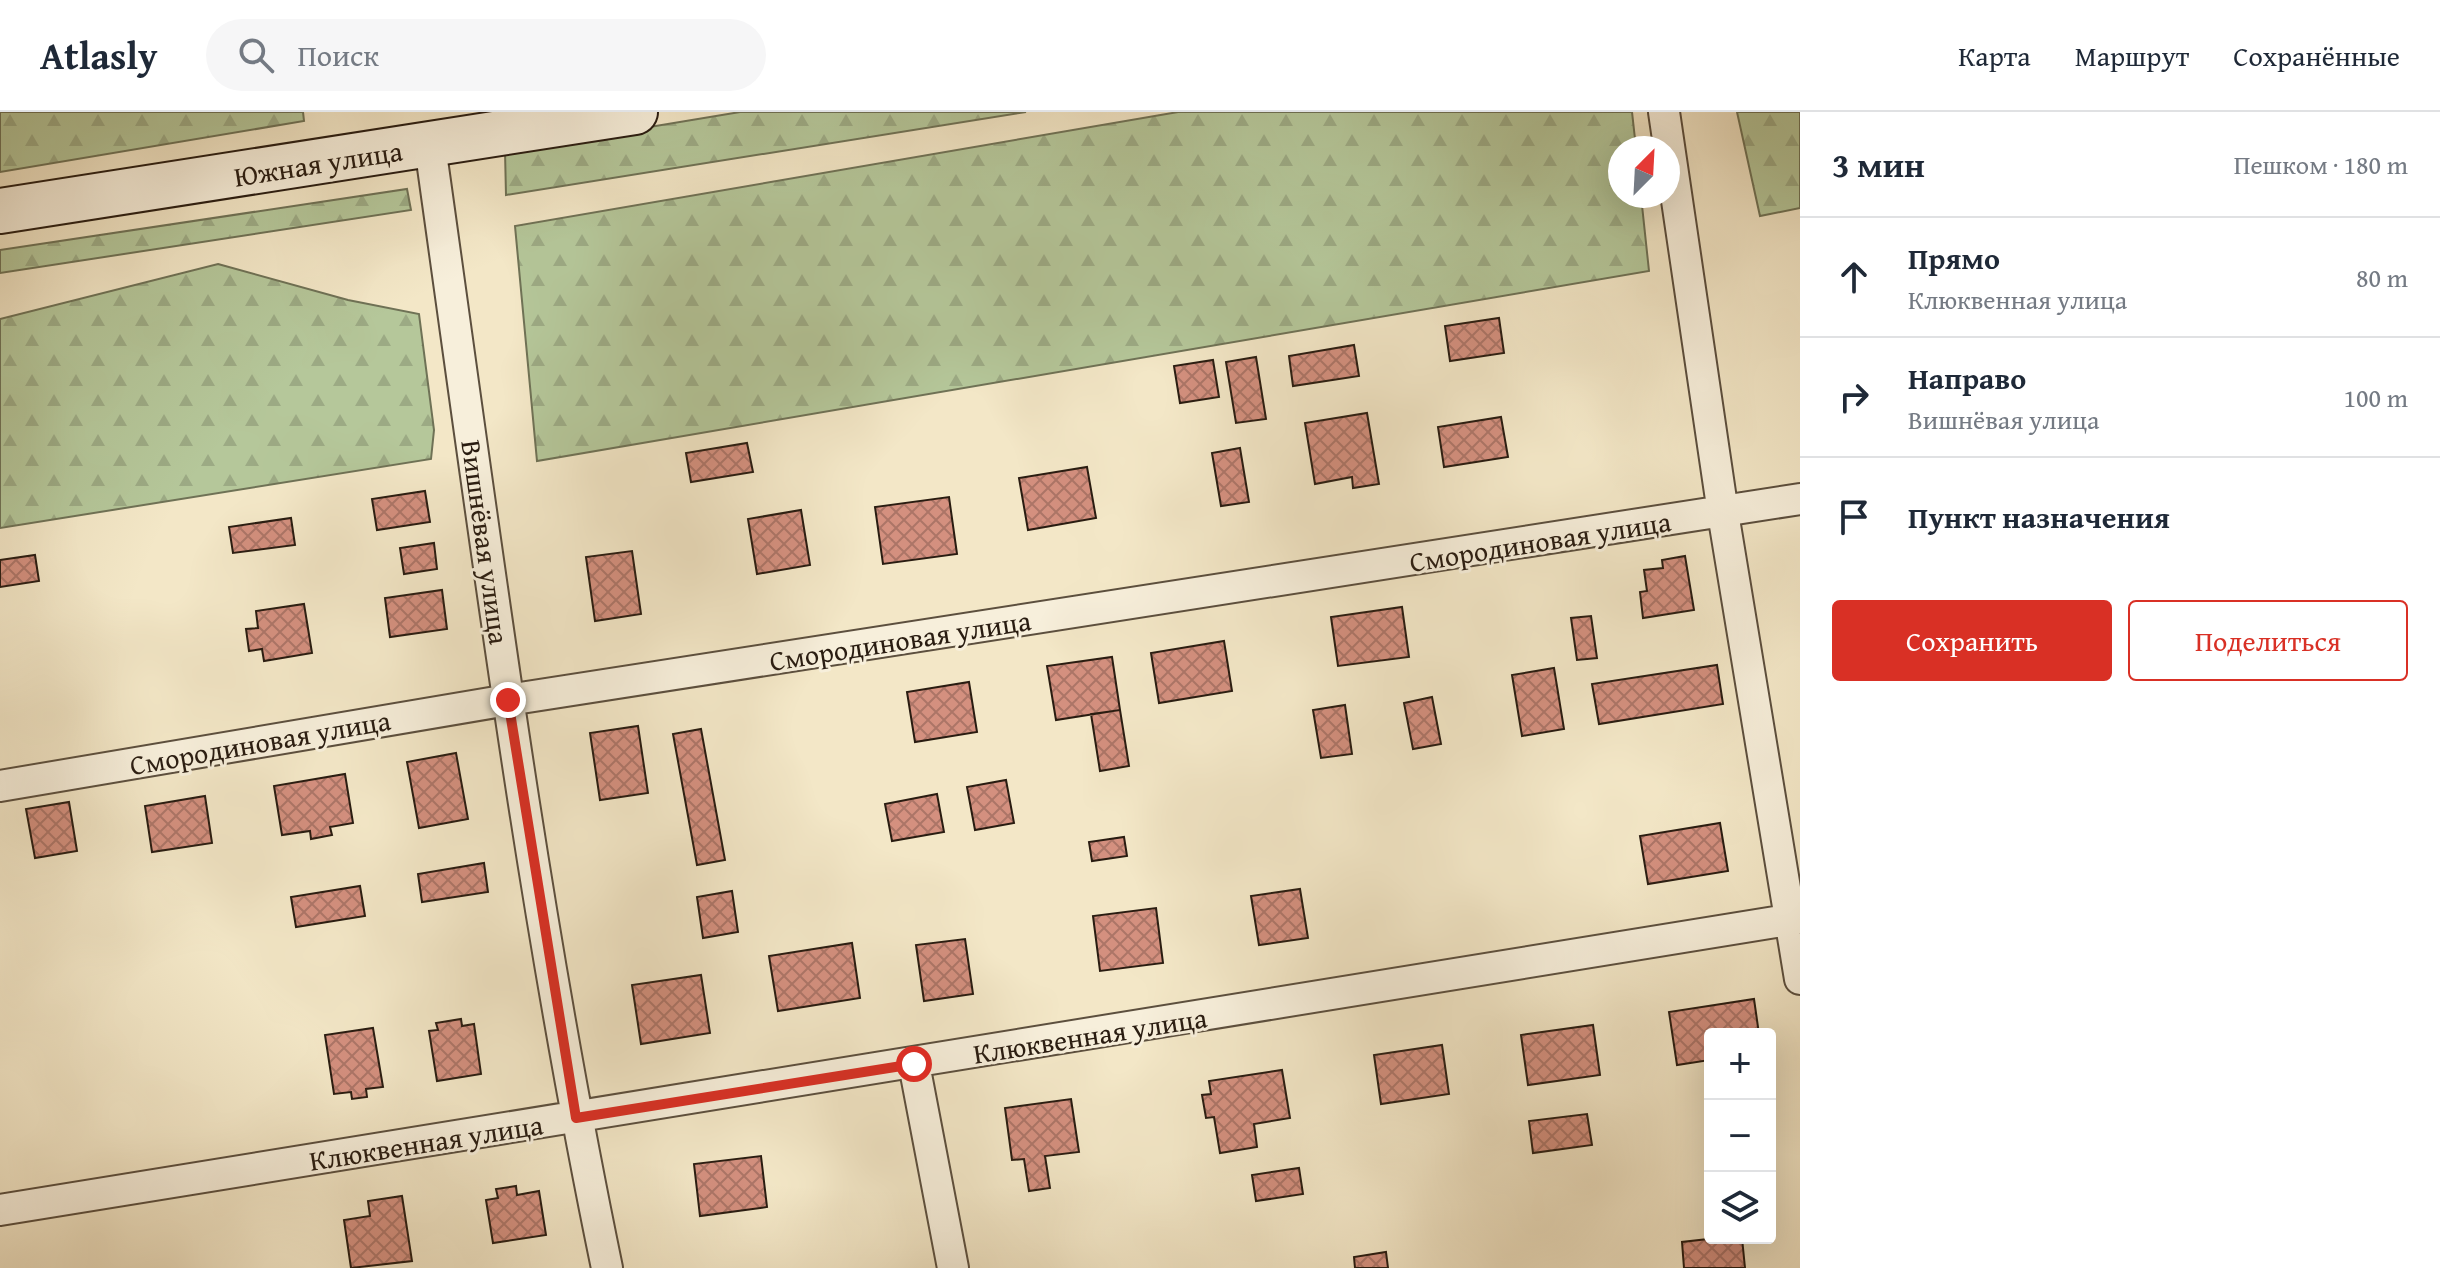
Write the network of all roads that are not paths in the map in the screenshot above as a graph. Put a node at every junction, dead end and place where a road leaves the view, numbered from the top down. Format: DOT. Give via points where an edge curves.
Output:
graph roads {
  1 [pos="635,112"];
  2 [pos="1664,112"];
  3 [pos="501,123"];
  4 [pos="430,146"];
  5 [pos="0,211"];
  6 [pos="1800,499"];
  7 [pos="1723,513"];
  8 [pos="508,700"];
  9 [pos="0,786"];
  10 [pos="1794,919"];
  11 [pos="1800,979"];
  12 [pos="914,1064"];
  13 [pos="576,1118"];
  14 [pos="0,1210"];
  15 [pos="607,1268"];
  16 [pos="953,1268"];
  1 -- 3 [label="street, Южная улица"];
  2 -- 7 [label="street"];
  3 -- 4 [label="street, Южная улица"];
  4 -- 5 [label="street, Южная улица"];
  4 -- 8 [label="street, Вишнёвая улица"];
  6 -- 7 [label="street, Смородиновая улица"];
  7 -- 8 [label="street, Смородиновая улица"];
  7 -- 10 [label="street"];
  8 -- 9 [label="street, Смородиновая улица"];
  8 -- 13 [label="street, Вишнёвая улица"];
  10 -- 11 [label="street"];
  10 -- 12 [label="street, Клюквенная улица"];
  12 -- 13 [label="street, Клюквенная улица"];
  12 -- 16 [label="street"];
  13 -- 14 [label="street, Клюквенная улица"];
  13 -- 15 [label="street, Вишнёвая улица"];
}
